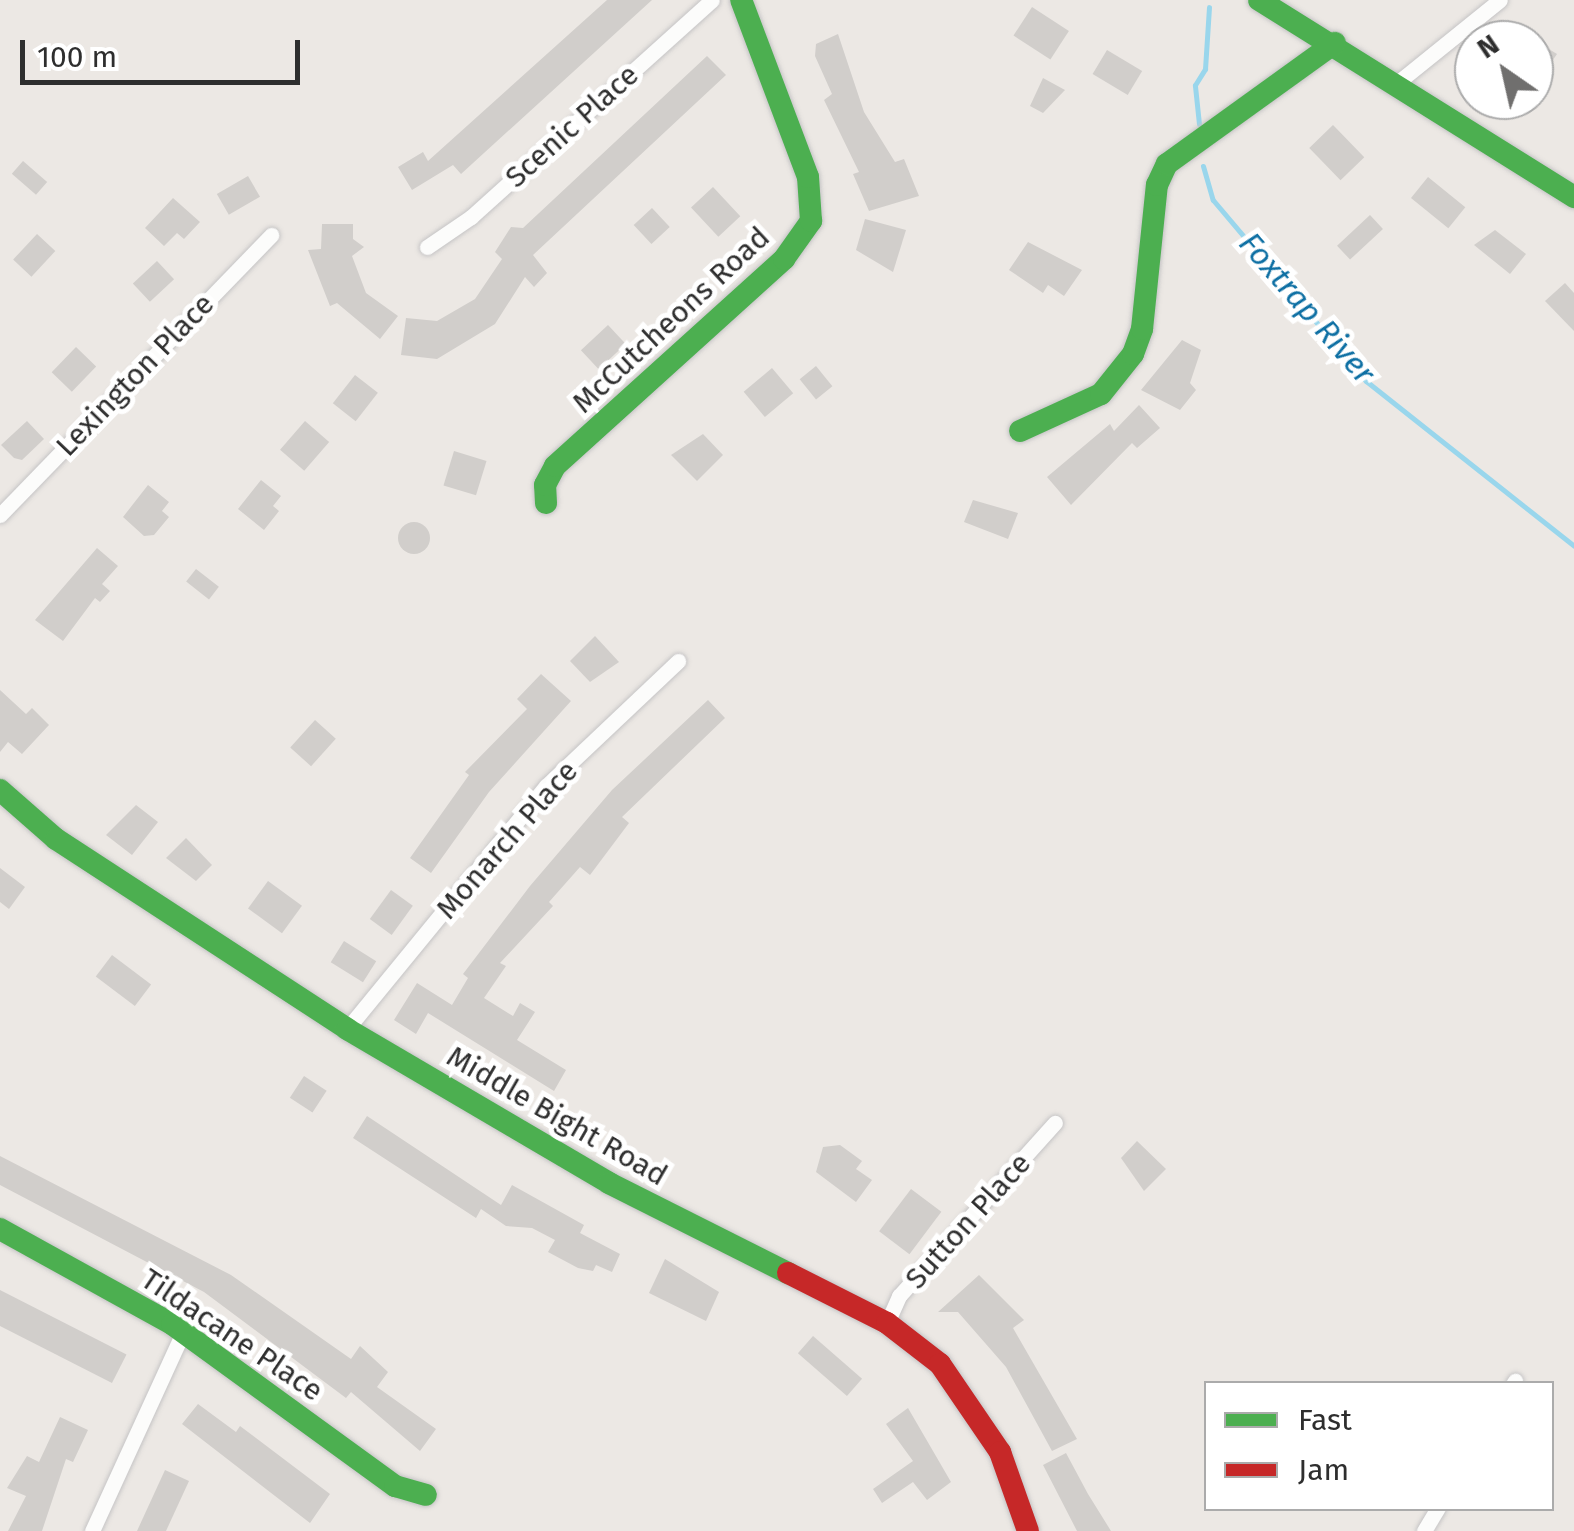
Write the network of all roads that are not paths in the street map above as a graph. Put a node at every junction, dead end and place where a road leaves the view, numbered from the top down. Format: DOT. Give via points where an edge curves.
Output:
graph roads {
  1 [pos="712,0"];
  2 [pos="742,0"];
  3 [pos="1500,0"];
  4 [pos="1273,2"];
  5 [pos="1335,44"];
  6 [pos="1397,83"];
  7 [pos="1574,197"];
  8 [pos="270,236"];
  9 [pos="427,247"];
  10 [pos="1020,431"];
  11 [pos="546,504"];
  12 [pos="0,515"];
  13 [pos="678,662"];
  14 [pos="0,790"];
  15 [pos="346,1029"];
  16 [pos="1055,1123"];
  17 [pos="0,1229"];
  18 [pos="887,1322"];
  19 [pos="183,1332"];
  20 [pos="426,1495"];
  21 [pos="92,1531"];
  22 [pos="1028,1531"];
  1 -- 9 [label="street, Scenic Place" via="472,217"];
  2 -- 11 [label="street, McCutcheons Road" via="808,176 810,221 784,259 555,466"];
  3 -- 6 [label="street"];
  4 -- 5 [label="street"];
  5 -- 6 [label="street"];
  5 -- 10 [label="street" via="1167,164 1157,185 1142,329 1133,354 1101,394"];
  6 -- 7 [label="street"];
  8 -- 12 [label="street, Lexington Place"];
  13 -- 15 [label="street, Monarch Place" via="546,786"];
  14 -- 15 [label="street, Middle Bight Road" via="56,838"];
  15 -- 18 [label="street, Middle Bight Road" via="608,1183"];
  16 -- 18 [label="street, Sutton Place" via="900,1296"];
  17 -- 19 [label="street, Tildacane Place"];
  18 -- 22 [label="street, Middle Bight Road" via="950,1378 1000,1452"];
  19 -- 20 [label="street, Tildacane Place" via="395,1486"];
  19 -- 21 [label="street"];
}
